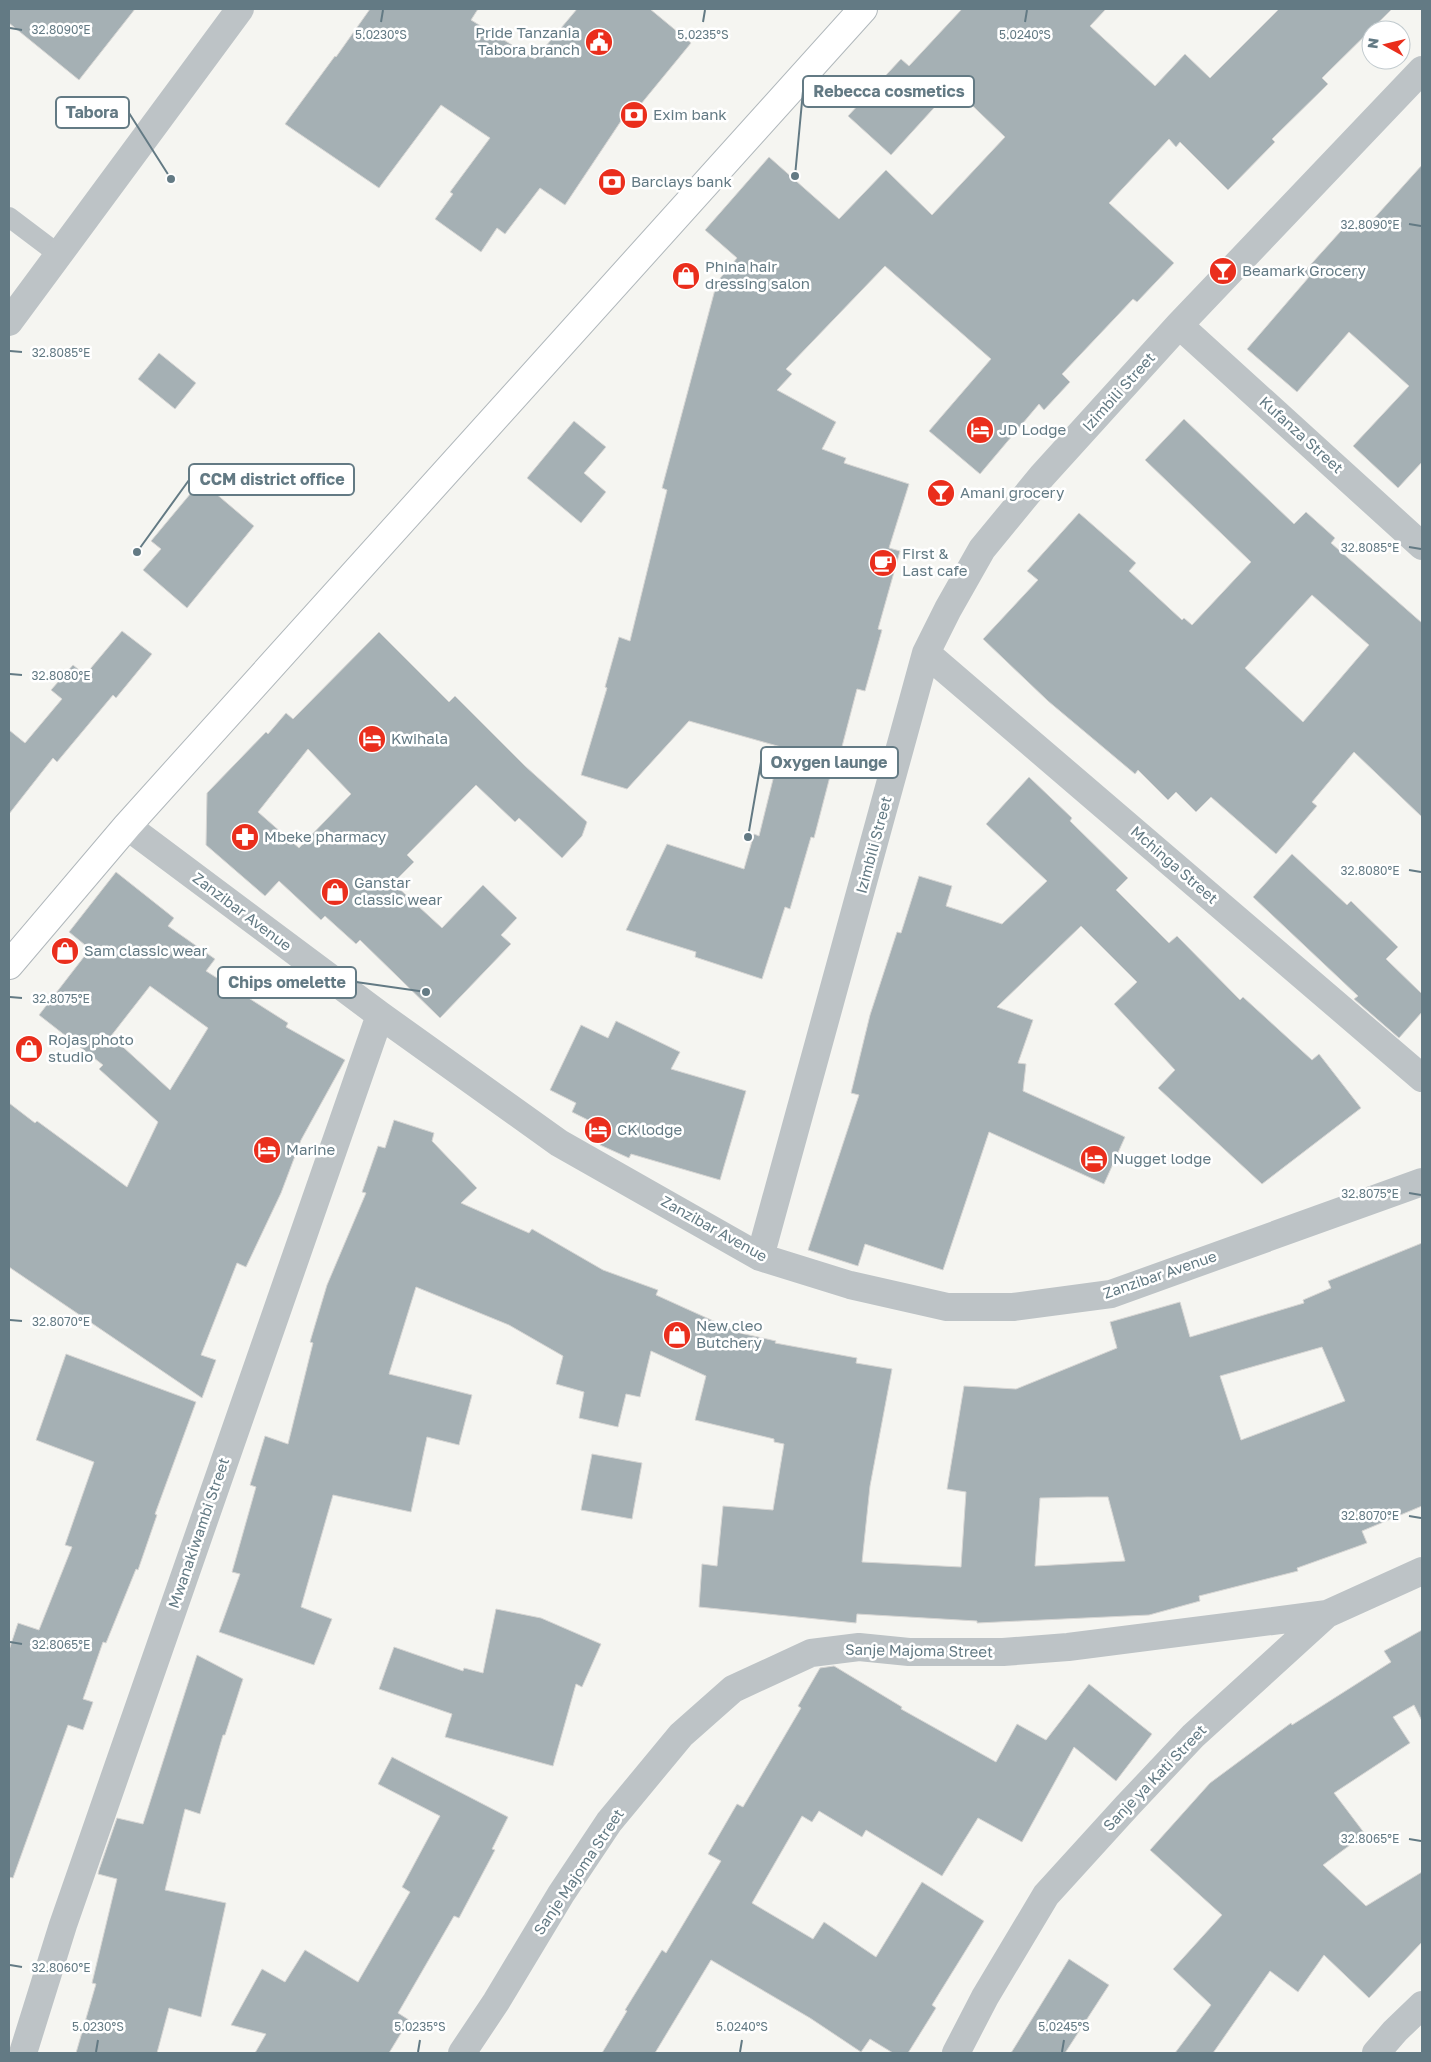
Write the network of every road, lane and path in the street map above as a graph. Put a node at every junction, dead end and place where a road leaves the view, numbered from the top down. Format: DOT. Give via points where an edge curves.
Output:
graph roads {
  1 [pos="240,9"];
  2 [pos="863,9"];
  3 [pos="1422,70"];
  4 [pos="9,217"];
  5 [pos="58,254"];
  6 [pos="9,322"];
  7 [pos="1179,324"];
  8 [pos="1422,546"];
  9 [pos="926,653"];
  10 [pos="127,826"];
  11 [pos="9,965"];
  12 [pos="380,1015"];
  13 [pos="1422,1078"];
  14 [pos="1422,1182"];
  15 [pos="760,1257"];
  16 [pos="1422,1571"];
  17 [pos="1327,1614"];
  18 [pos="1422,2006"];
  19 [pos="23,2053"];
  20 [pos="462,2053"];
  21 [pos="956,2053"];
  22 [pos="1376,2053"];
  1 -- 5 [label="street"];
  2 -- 10 [label="main road"];
  3 -- 7 [label="street, Izimbili Street"];
  4 -- 5 [label="lane"];
  5 -- 6 [label="street"];
  7 -- 8 [label="street, Kufanza Street"];
  7 -- 9 [label="street, Izimbili Street" via="1042,476 982,549"];
  9 -- 13 [label="street, Mchinga Street"];
  9 -- 15 [label="street, Izimbili Street"];
  10 -- 11 [label="main road"];
  10 -- 12 [label="street, Zanzibar Avenue"];
  12 -- 15 [label="street, Zanzibar Avenue" via="559,1143"];
  12 -- 19 [label="street, Mwanakiwambi Street" via="63,1925"];
  14 -- 15 [label="street, Zanzibar Avenue" via="1111,1294 1013,1307 947,1307 850,1285"];
  16 -- 17 [label="street, Sanje ya Kati Street"];
  17 -- 20 [label="street, Sanje Majoma Street" via="1068,1647 1003,1652 909,1652 859,1647 812,1653 733,1689 681,1736 609,1822"];
  17 -- 21 [label="street, Sanje ya Kati Street" via="1193,1736 1046,1895 985,1997"];
  18 -- 22 [label="street"];
}
